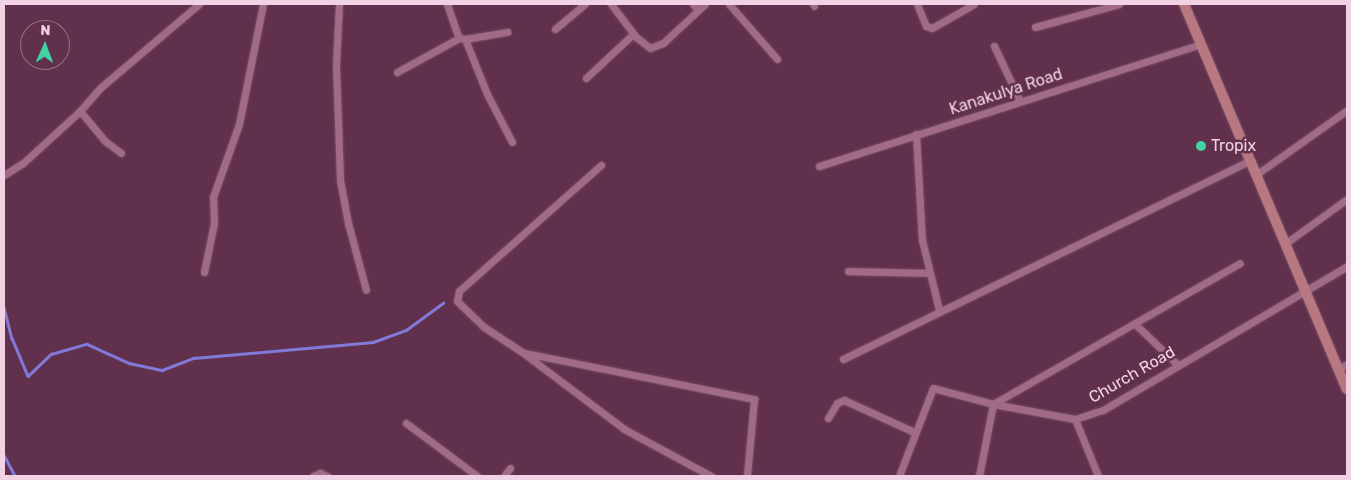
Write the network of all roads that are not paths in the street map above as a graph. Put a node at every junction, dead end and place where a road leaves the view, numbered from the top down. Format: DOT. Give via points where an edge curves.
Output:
graph roads {
  1 [pos="198,4"];
  2 [pos="263,4"];
  3 [pos="340,4"];
  4 [pos="447,4"];
  5 [pos="586,4"];
  6 [pos="611,4"];
  7 [pos="705,4"];
  8 [pos="728,4"];
  9 [pos="917,4"];
  10 [pos="974,4"];
  11 [pos="1119,4"];
  12 [pos="1184,4"];
  13 [pos="696,7"];
  14 [pos="1035,27"];
  15 [pos="555,29"];
  16 [pos="507,32"];
  17 [pos="633,34"];
  18 [pos="462,39"];
  19 [pos="1201,44"];
  20 [pos="994,46"];
  21 [pos="777,59"];
  22 [pos="397,72"];
  23 [pos="586,78"];
  24 [pos="1020,102"];
  25 [pos="1347,110"];
  26 [pos="80,111"];
  27 [pos="916,134"];
  28 [pos="512,142"];
  29 [pos="122,153"];
  30 [pos="1251,160"];
  31 [pos="601,165"];
  32 [pos="819,166"];
  33 [pos="1257,174"];
  34 [pos="4,175"];
  35 [pos="1347,199"];
  36 [pos="1286,243"];
  37 [pos="1240,263"];
  38 [pos="1347,266"];
  39 [pos="848,271"];
  40 [pos="204,272"];
  41 [pos="929,273"];
  42 [pos="1305,289"];
  43 [pos="366,290"];
  44 [pos="939,310"];
  45 [pos="1135,324"];
  46 [pos="522,352"];
  47 [pos="843,359"];
  48 [pos="1177,364"];
  49 [pos="1347,364"];
  50 [pos="1338,370"];
  51 [pos="1347,389"];
  52 [pos="993,404"];
  53 [pos="828,418"];
  54 [pos="1075,419"];
  55 [pos="406,423"];
  56 [pos="914,432"];
  57 [pos="510,468"];
  58 [pos="314,476"];
  59 [pos="327,476"];
  60 [pos="477,476"];
  61 [pos="504,476"];
  62 [pos="711,476"];
  63 [pos="747,476"];
  64 [pos="898,476"];
  65 [pos="979,476"];
  66 [pos="1098,476"];
  1 -- 26 [label="street" via="100,88"];
  2 -- 40 [label="street" via="240,124 213,197 214,223"];
  3 -- 43 [label="street" via="336,65 340,180"];
  4 -- 18 [label="street"];
  5 -- 15 [label="street"];
  6 -- 17 [label="street"];
  7 -- 13 [label="street"];
  8 -- 21 [label="street"];
  9 -- 10 [label="street" via="926,26 932,28"];
  11 -- 14 [label="street"];
  12 -- 19 [label="street"];
  13 -- 17 [label="street" via="658,46 646,46"];
  16 -- 18 [label="street"];
  17 -- 23 [label="street"];
  18 -- 22 [label="street"];
  18 -- 28 [label="street"];
  19 -- 24 [label="street, Kanakulya Road"];
  19 -- 30 [label="street"];
  20 -- 24 [label="street"];
  24 -- 27 [label="street, Kanakulya Road"];
  25 -- 33 [label="street"];
  26 -- 29 [label="street" via="105,141"];
  26 -- 34 [label="street" via="23,164"];
  27 -- 32 [label="street, Kanakulya Road"];
  27 -- 41 [label="street" via="922,240"];
  30 -- 33 [label="street"];
  30 -- 44 [label="street"];
  31 -- 46 [label="street" via="459,291 457,301 464,310"];
  33 -- 36 [label="street"];
  35 -- 36 [label="street"];
  36 -- 42 [label="street"];
  37 -- 45 [label="street"];
  38 -- 42 [label="street, Church Road"];
  39 -- 41 [label="street"];
  41 -- 44 [label="street"];
  42 -- 48 [label="street, Church Road"];
  42 -- 50 [label="street"];
  44 -- 47 [label="street"];
  45 -- 48 [label="street"];
  45 -- 52 [label="street"];
  46 -- 62 [label="street" via="624,429"];
  46 -- 63 [label="street" via="754,399"];
  48 -- 54 [label="street, Church Road" via="1103,410"];
  49 -- 50 [label="street"];
  50 -- 51 [label="street"];
  52 -- 54 [label="street, Church Road"];
  52 -- 56 [label="street, Church Road" via="933,388"];
  52 -- 65 [label="street"];
  53 -- 56 [label="street" via="837,403 844,400"];
  54 -- 66 [label="street"];
  55 -- 60 [label="street"];
  56 -- 64 [label="street, Church Road"];
  57 -- 61 [label="street"];
  58 -- 59 [label="street" via="320,473"];
}
